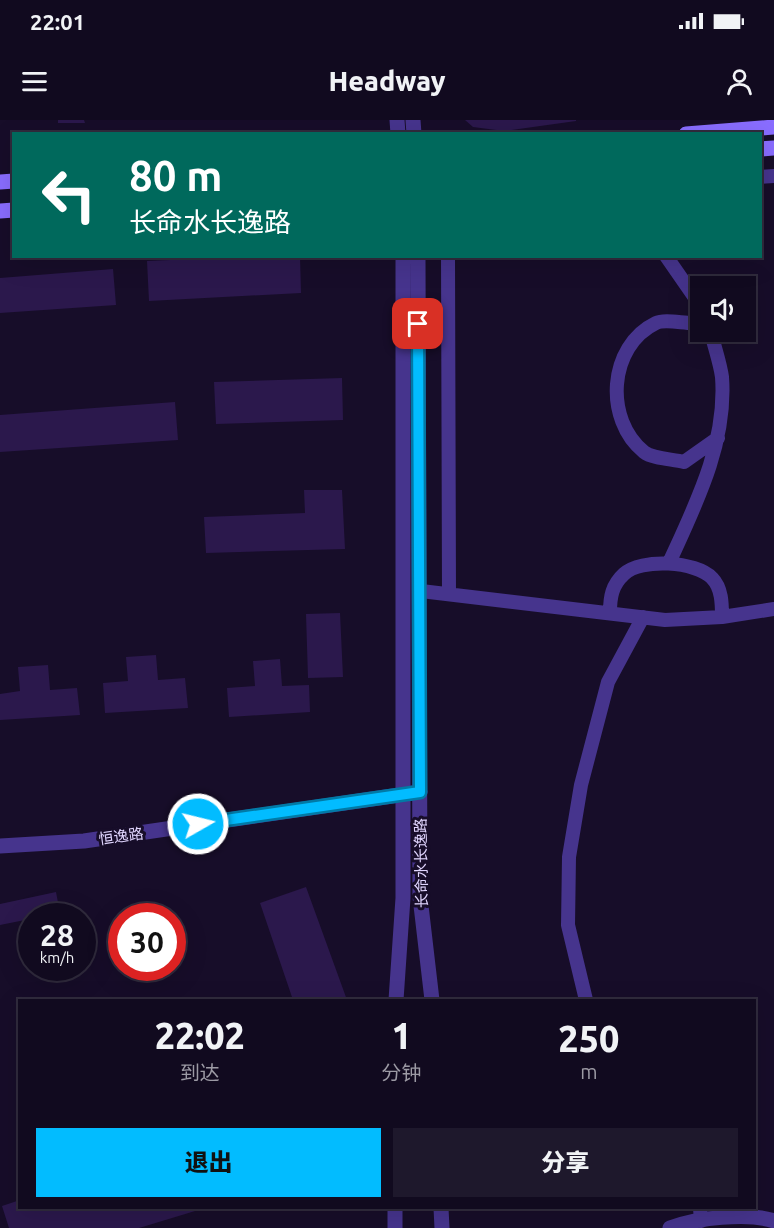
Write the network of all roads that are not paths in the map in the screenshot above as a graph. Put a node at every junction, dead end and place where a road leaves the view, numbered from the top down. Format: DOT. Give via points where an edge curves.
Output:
graph roads {
  1 [pos="774,127"];
  2 [pos="711,132"];
  3 [pos="403,258"];
  4 [pos="418,258"];
  5 [pos="448,258"];
  6 [pos="667,258"];
  7 [pos="690,291"];
  8 [pos="690,323"];
  9 [pos="713,342"];
  10 [pos="718,438"];
  11 [pos="669,563"];
  12 [pos="421,591"];
  13 [pos="449,594"];
  14 [pos="774,609"];
  15 [pos="610,612"];
  16 [pos="643,617"];
  17 [pos="722,617"];
  18 [pos="420,792"];
  19 [pos="403,794"];
  20 [pos="0,846"];
  21 [pos="396,999"];
  22 [pos="432,999"];
  23 [pos="586,999"];
  24 [pos="395,1209"];
  25 [pos="441,1209"];
  26 [pos="700,1214"];
  27 [pos="774,1221"];
  28 [pos="395,1228"];
  29 [pos="442,1228"];
  30 [pos="670,1228"];
  1 -- 2 [label="main road"];
  3 -- 19 [label="street, 长命水长逸路"];
  4 -- 12 [label="street, 长命水长逸路"];
  5 -- 13 [label="street"];
  6 -- 7 [label="street"];
  8 -- 10 [label="street" via="658,322 632,339 618,373 616,404 626,433 646,454 684,462"];
  9 -- 10 [label="street" via="722,376"];
  10 -- 11 [label="street" via="698,501"];
  11 -- 15 [label="street" via="625,573 611,593"];
  11 -- 17 [label="street" via="695,567 712,578 722,596"];
  12 -- 13 [label="street"];
  12 -- 18 [label="street, 长命水长逸路"];
  13 -- 15 [label="street"];
  14 -- 17 [label="street"];
  15 -- 16 [label="street"];
  16 -- 17 [label="street"];
  16 -- 23 [label="street" via="608,682 581,785 569,857 568,925"];
  18 -- 19 [label="street, 恒逸路"];
  18 -- 22 [label="street, 长命水长逸路" via="420,897"];
  19 -- 20 [label="street, 恒逸路" via="84,841"];
  19 -- 21 [label="street, 长命水长逸路" via="403,898"];
  24 -- 28 [label="street"];
  25 -- 29 [label="street"];
  26 -- 27 [label="street" via="760,1216"];
  26 -- 30 [label="street"];
}
